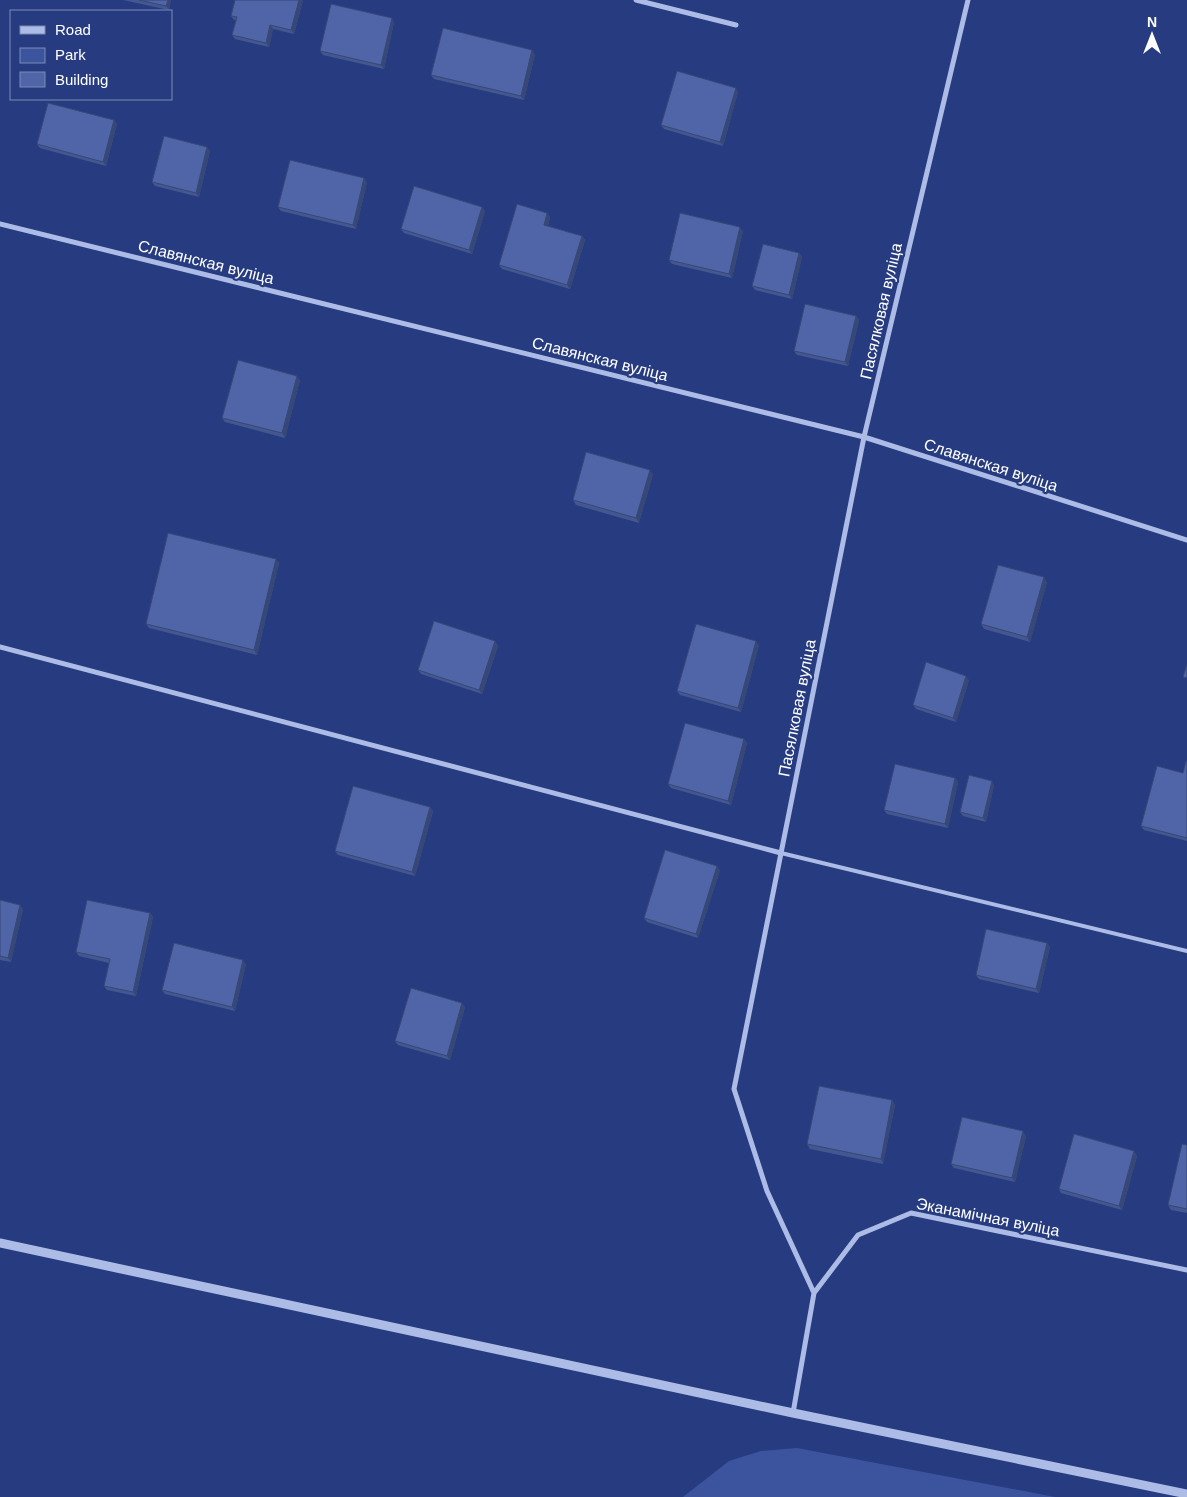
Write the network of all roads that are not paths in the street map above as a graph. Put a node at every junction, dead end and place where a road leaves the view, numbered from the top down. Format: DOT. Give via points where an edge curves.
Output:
graph roads {
  1 [pos="636,0"];
  2 [pos="968,0"];
  3 [pos="736,25"];
  4 [pos="0,224"];
  5 [pos="864,438"];
  6 [pos="1187,540"];
  7 [pos="0,647"];
  8 [pos="781,853"];
  9 [pos="1187,950"];
  10 [pos="0,1243"];
  11 [pos="1187,1270"];
  12 [pos="814,1293"];
  13 [pos="793,1413"];
  14 [pos="1187,1494"];
  1 -- 3 [label="street"];
  2 -- 5 [label="street, Пасялковая вуліца"];
  4 -- 5 [label="street, Славянская вуліца"];
  5 -- 6 [label="street, Славянская вуліца"];
  5 -- 8 [label="street, Пасялковая вуліца"];
  7 -- 8 [label="street"];
  8 -- 9 [label="lane"];
  8 -- 12 [label="street, Пасялковая вуліца" via="734,1089 767,1191"];
  10 -- 13 [label="street"];
  11 -- 12 [label="street, Эканамічная вуліца" via="911,1213 858,1235"];
  12 -- 13 [label="street"];
  13 -- 14 [label="street"];
}
